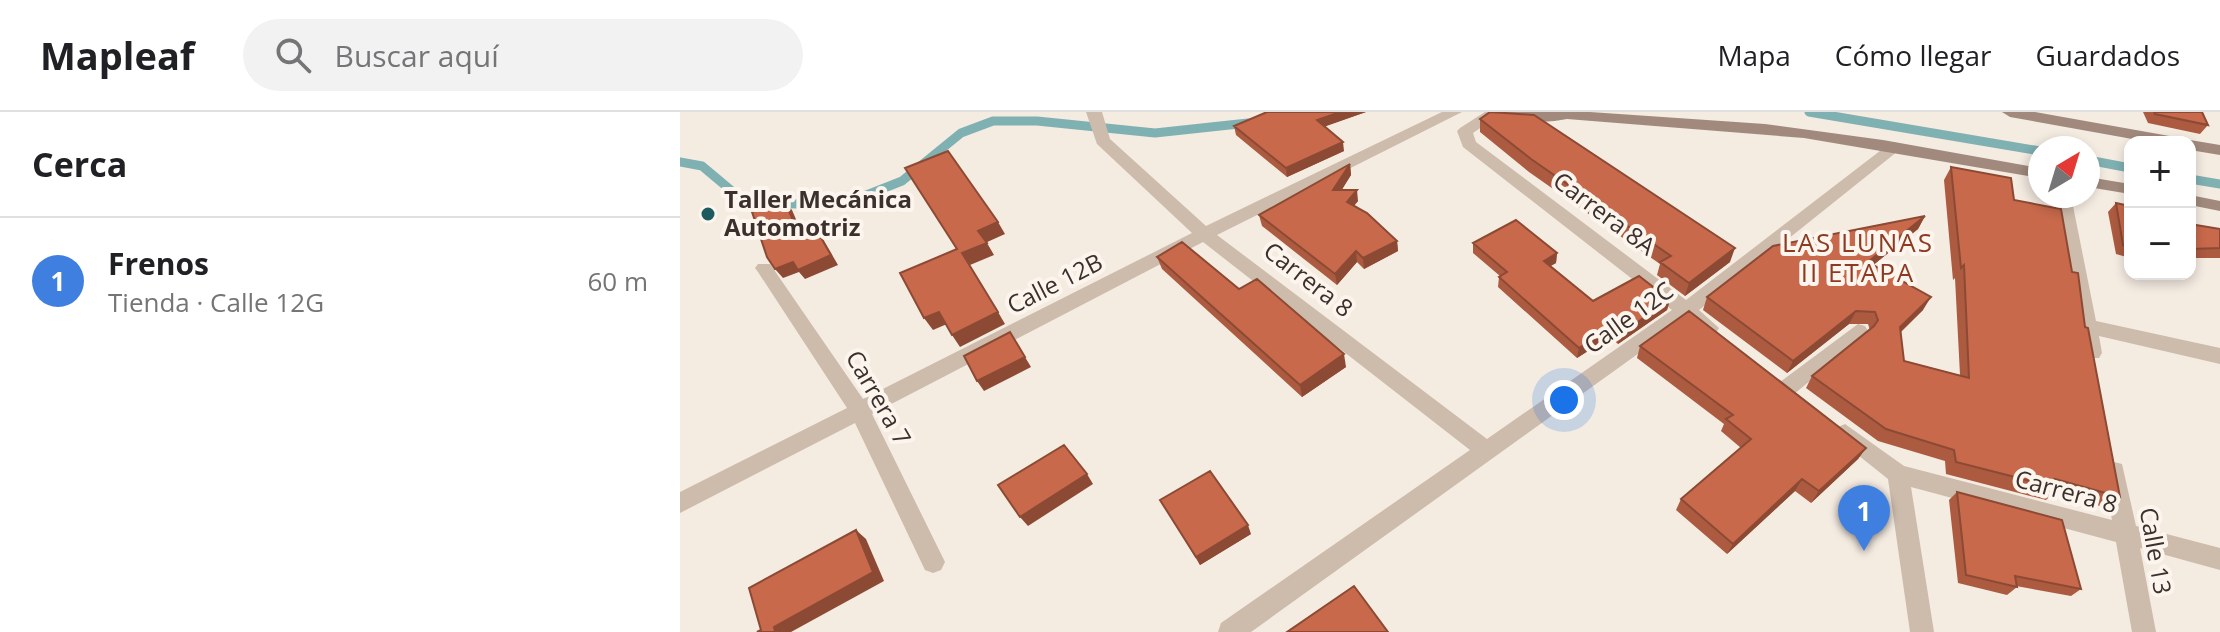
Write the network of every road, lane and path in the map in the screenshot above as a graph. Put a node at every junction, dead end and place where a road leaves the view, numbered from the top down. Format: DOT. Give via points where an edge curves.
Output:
graph roads {
  1 [pos="1094,112"];
  2 [pos="1454,112"];
  3 [pos="1495,112"];
  4 [pos="1509,112"];
  5 [pos="2010,112"];
  6 [pos="2017,112"];
  7 [pos="1577,114"];
  8 [pos="2143,136"];
  9 [pos="2196,146"];
  10 [pos="1895,147"];
  11 [pos="2220,150"];
  12 [pos="2028,171"];
  13 [pos="2100,184"];
  14 [pos="2124,188"];
  15 [pos="2196,201"];
  16 [pos="2220,206"];
  17 [pos="2065,208"];
  18 [pos="1204,234"];
  19 [pos="764,268"];
  20 [pos="1686,310"];
  21 [pos="2086,326"];
  22 [pos="1858,331"];
  23 [pos="1724,339"];
  24 [pos="2220,356"];
  25 [pos="2095,370"];
  26 [pos="1787,388"];
  27 [pos="860,411"];
  28 [pos="1824,416"];
  29 [pos="2109,445"];
  30 [pos="1488,452"];
  31 [pos="1898,474"];
  32 [pos="680,503"];
  33 [pos="2126,535"];
  34 [pos="2220,559"];
  35 [pos="933,562"];
  36 [pos="1230,632"];
  37 [pos="1922,632"];
  38 [pos="2144,632"];
  1 -- 18 [label="street, Carrera 8" via="1103,141"];
  2 -- 18 [label="street, Calle 12B"];
  3 -- 20 [label="street, Carrera 8A" via="1465,131 1469,144"];
  4 -- 7 [label="main road" via="1548,118"];
  5 -- 6 [label="main road"];
  6 -- 8 [label="main road"];
  7 -- 10 [label="main road" via="1612,122 1725,126"];
  9 -- 11 [label="main road"];
  10 -- 12 [label="main road"];
  10 -- 20 [label="street, Calle 12C"];
  13 -- 14 [label="main road"];
  15 -- 16 [label="main road"];
  17 -- 21 [label="street"];
  18 -- 27 [label="street, Calle 12B"];
  18 -- 30 [label="street, Carrera 8"];
  19 -- 27 [label="street, Carrera 7"];
  20 -- 23 [label="street, Carrera 8A"];
  20 -- 30 [label="street, Calle 12C"];
  21 -- 24 [label="street"];
  21 -- 25 [label="street"];
  22 -- 26 [label="street"];
  27 -- 32 [label="street, Calle 12B"];
  27 -- 35 [label="street, Carrera 7"];
  28 -- 31 [label="street"];
  29 -- 33 [label="street, Calle 13"];
  30 -- 36 [label="street, Calle 12C"];
  31 -- 33 [label="street, Carrera 8"];
  31 -- 37 [label="street"];
  33 -- 34 [label="street, Carrera 8"];
  33 -- 38 [label="street, Calle 13"];
}
